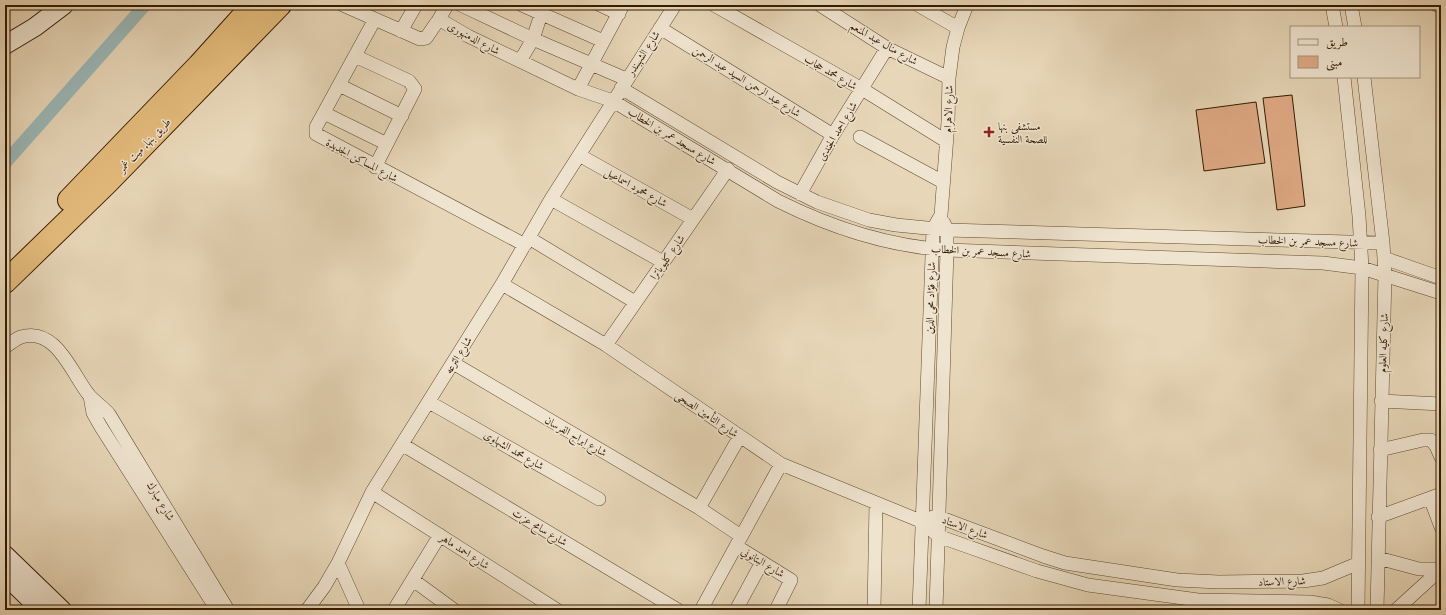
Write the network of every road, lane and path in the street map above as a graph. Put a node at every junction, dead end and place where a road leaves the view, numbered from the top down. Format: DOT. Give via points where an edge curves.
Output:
graph roads {
  1 [pos="64,5"];
  2 [pos="254,5"];
  3 [pos="280,5"];
  4 [pos="343,5"];
  5 [pos="416,5"];
  6 [pos="447,5"];
  7 [pos="461,5"];
  8 [pos="522,5"];
  9 [pos="600,5"];
  10 [pos="675,5"];
  11 [pos="714,5"];
  12 [pos="820,5"];
  13 [pos="918,5"];
  14 [pos="967,5"];
  15 [pos="1332,5"];
  16 [pos="1351,5"];
  17 [pos="1437,5"];
  18 [pos="1441,7"];
  19 [pos="543,9"];
  20 [pos="621,9"];
  21 [pos="375,19"];
  22 [pos="438,21"];
  23 [pos="1336,26"];
  24 [pos="1355,26"];
  25 [pos="660,28"];
  26 [pos="958,28"];
  27 [pos="401,31"];
  28 [pos="8,38"];
  29 [pos="533,39"];
  30 [pos="603,41"];
  31 [pos="887,48"];
  32 [pos="355,56"];
  33 [pos="520,61"];
  34 [pos="592,63"];
  35 [pos="949,78"];
  36 [pos="1344,78"];
  37 [pos="1364,78"];
  38 [pos="624,83"];
  39 [pos="339,85"];
  40 [pos="578,89"];
  41 [pos="862,89"];
  42 [pos="613,101"];
  43 [pos="324,113"];
  44 [pos="402,116"];
  45 [pos="834,135"];
  46 [pos="860,137"];
  47 [pos="946,141"];
  48 [pos="387,144"];
  49 [pos="579,155"];
  50 [pos="375,167"];
  51 [pos="728,169"];
  52 [pos="943,182"];
  53 [pos="800,194"];
  54 [pos="551,199"];
  55 [pos="941,216"];
  56 [pos="693,219"];
  57 [pos="933,229"];
  58 [pos="947,230"];
  59 [pos="1081,234"];
  60 [pos="527,242"];
  61 [pos="1361,242"];
  62 [pos="1383,243"];
  63 [pos="931,249"];
  64 [pos="947,250"];
  65 [pos="1079,255"];
  66 [pos="1384,258"];
  67 [pos="664,262"];
  68 [pos="5,266"];
  69 [pos="1362,268"];
  70 [pos="1385,274"];
  71 [pos="1441,278"];
  72 [pos="5,282"];
  73 [pos="502,284"];
  74 [pos="1441,293"];
  75 [pos="635,302"];
  76 [pos="606,345"];
  77 [pos="5,347"];
  78 [pos="453,363"];
  79 [pos="90,396"];
  80 [pos="1381,401"];
  81 [pos="429,402"];
  82 [pos="1441,404"];
  83 [pos="112,420"];
  84 [pos="101,428"];
  85 [pos="740,436"];
  86 [pos="403,445"];
  87 [pos="1380,450"];
  88 [pos="1441,457"];
  89 [pos="781,464"];
  90 [pos="372,492"];
  91 [pos="1435,496"];
  92 [pos="599,499"];
  93 [pos="876,504"];
  94 [pos="699,508"];
  95 [pos="939,517"];
  96 [pos="1378,518"];
  97 [pos="923,522"];
  98 [pos="958,524"];
  99 [pos="1441,527"];
  100 [pos="440,535"];
  101 [pos="938,536"];
  102 [pos="739,541"];
  103 [pos="953,541"];
  104 [pos="5,555"];
  105 [pos="1043,556"];
  106 [pos="1378,558"];
  107 [pos="762,562"];
  108 [pos="338,563"];
  109 [pos="1359,563"];
  110 [pos="194,566"];
  111 [pos="1091,568"];
  112 [pos="1037,571"];
  113 [pos="5,575"];
  114 [pos="413,580"];
  115 [pos="1088,585"];
  116 [pos="41,610"];
  117 [pos="62,610"];
  118 [pos="217,610"];
  119 [pos="228,610"];
  120 [pos="307,610"];
  121 [pos="359,610"];
  122 [pos="394,610"];
  123 [pos="454,610"];
  124 [pos="557,610"];
  125 [pos="678,610"];
  126 [pos="701,610"];
  127 [pos="736,610"];
  128 [pos="776,610"];
  129 [pos="874,610"];
  130 [pos="919,610"];
  131 [pos="936,610"];
  132 [pos="1339,610"];
  133 [pos="1358,610"];
  134 [pos="1377,610"];
  135 [pos="1396,610"];
  1 -- 28 [label="main road" via="34,27"];
  2 -- 68 [label="highway, طريق بنها, ميت غمر" via="199,66"];
  3 -- 72 [label="highway, طريق بنها, ميت غمر" via="107,183"];
  4 -- 21 [label="street, شارع الدمنهورى"];
  5 -- 27 [label="street"];
  6 -- 22 [label="street"];
  7 -- 29 [label="street, شارع مسجد عمر بن الخطاب"];
  8 -- 19 [label="street"];
  9 -- 20 [label="street"];
  10 -- 25 [label="street, شارع الشهبندر"];
  11 -- 41 [label="street, شارع محمد حجاب"];
  12 -- 31 [label="street, شارع منال عبد المنعم"];
  13 -- 26 [label="street"];
  14 -- 26 [label="street, شارع الاهرام"];
  15 -- 23 [label="street"];
  16 -- 24 [label="street"];
  17 -- 18 [label="street"];
  19 -- 29 [label="street"];
  19 -- 30 [label="street"];
  20 -- 30 [label="street"];
  21 -- 27 [label="street, شارع الدمنهورى"];
  21 -- 32 [label="street, شارع المساكن الجديدة"];
  22 -- 27 [label="street, شارع الدمنهورى" via="426,38 414,38"];
  22 -- 33 [label="street, شارع الدمنهورى"];
  25 -- 38 [label="street, شارع الشهبندر"];
  25 -- 45 [label="street, شارع عبد الرحمن السيد عبد الرحمن"];
  26 -- 35 [label="street, شارع الاهرام"];
  29 -- 33 [label="street"];
  29 -- 34 [label="street, شارع مسجد عمر بن الخطاب"];
  30 -- 34 [label="street"];
  31 -- 35 [label="street, شارع منال عبد المنعم"];
  31 -- 41 [label="street, شارع احمد الجندى"];
  32 -- 39 [label="street, شارع المساكن الجديدة"];
  32 -- 44 [label="street" via="413,84 414,94"];
  33 -- 40 [label="street, شارع الدمنهورى"];
  34 -- 38 [label="street, شارع مسجد عمر بن الخطاب"];
  34 -- 40 [label="street"];
  35 -- 47 [label="street, شارع الاهرام"];
  36 -- 61 [label="street, شارع كليه العلوم"];
  37 -- 62 [label="street, شارع كليه العلوم"];
  38 -- 42 [label="street, شارع الشهبندر"];
  38 -- 53 [label="street, شارع مسجد عمر بن الخطاب"];
  39 -- 43 [label="street, شارع المساكن الجديدة"];
  39 -- 44 [label="street"];
  40 -- 42 [label="street, شارع الدمنهورى"];
  41 -- 45 [label="street, شارع احمد الجندى"];
  41 -- 47 [label="street, شارع محمد حجاب"];
  42 -- 49 [label="street, شارع الترعه"];
  42 -- 51 [label="street, شارع مسجد عمر بن الخطاب"];
  43 -- 48 [label="street"];
  43 -- 50 [label="street, شارع المساكن الجديدة" via="316,127 316,134"];
  44 -- 48 [label="street"];
  45 -- 53 [label="street, شارع احمد الجندى"];
  46 -- 52 [label="street"];
  47 -- 52 [label="street, شارع الاهرام"];
  48 -- 50 [label="street"];
  49 -- 54 [label="street, شارع الترعه"];
  49 -- 56 [label="street, شارع محمود اسماعيل"];
  50 -- 60 [label="street, شارع المساكن الجديدة"];
  51 -- 56 [label="street, شارع كليوباترا"];
  51 -- 63 [label="street, شارع مسجد عمر بن الخطاب" via="778,201 826,223 876,239"];
  52 -- 55 [label="street, شارع الاهرام"];
  53 -- 57 [label="street, شارع مسجد عمر بن الخطاب" via="869,220"];
  54 -- 60 [label="street, شارع الترعه"];
  54 -- 67 [label="street"];
  55 -- 57 [label="street, شارع فؤاد محى الدين"];
  55 -- 58 [label="street, شارع فؤاد محى الدين"];
  56 -- 67 [label="street, شارع كليوباترا"];
  57 -- 58 [label="street, شارع مسجد عمر بن الخطاب"];
  57 -- 63 [label="street, شارع فؤاد محى الدين"];
  58 -- 59 [label="street, شارع مسجد عمر بن الخطاب"];
  58 -- 64 [label="street, شارع فؤاد محى الدين"];
  59 -- 61 [label="street, شارع مسجد عمر بن الخطاب"];
  59 -- 65 [label="street"];
  60 -- 73 [label="street, شارع الترعه"];
  60 -- 75 [label="street, شارع المساكن الجديدة"];
  61 -- 62 [label="street, شارع مسجد عمر بن الخطاب"];
  61 -- 69 [label="street, شارع كليه العلوم"];
  62 -- 66 [label="street, شارع كليه العلوم"];
  63 -- 64 [label="street, شارع مسجد عمر بن الخطاب"];
  63 -- 97 [label="street, شارع فؤاد محى الدين"];
  64 -- 65 [label="street, شارع مسجد عمر بن الخطاب"];
  64 -- 95 [label="street, شارع فؤاد محى الدين"];
  65 -- 69 [label="street, شارع مسجد عمر بن الخطاب" via="1323,263"];
  66 -- 70 [label="street, شارع كليه العلوم"];
  66 -- 71 [label="street"];
  67 -- 75 [label="street, شارع كليوباترا"];
  69 -- 70 [label="street, شارع مسجد عمر بن الخطاب"];
  69 -- 109 [label="street, شارع كليه العلوم"];
  70 -- 74 [label="street, شارع مسجد عمر بن الخطاب"];
  70 -- 80 [label="street, شارع كليه العلوم"];
  73 -- 76 [label="street, شارع التأمين الصحى"];
  73 -- 78 [label="street, شارع الترعه"];
  75 -- 76 [label="street, شارع كليوباترا"];
  76 -- 85 [label="street, شارع التأمين الصحى"];
  77 -- 79 [label="street, شارع مبارك" via="20,338 33,336 45,339 58,349"];
  78 -- 81 [label="street, شارع الترعه"];
  78 -- 94 [label="street, شارع ابراج الفرسان"];
  79 -- 83 [label="street, شارع مبارك"];
  79 -- 84 [label="street, شارع مبارك"];
  80 -- 82 [label="street"];
  80 -- 87 [label="street, شارع كليه العلوم"];
  81 -- 86 [label="street, شارع الترعه"];
  81 -- 92 [label="street, شارع محمد الشهاوى"];
  83 -- 84 [label="street"];
  83 -- 110 [label="street, شارع مبارك"];
  84 -- 110 [label="street, شارع مبارك"];
  85 -- 89 [label="street, شارع التأمين الصحى"];
  85 -- 94 [label="street"];
  86 -- 90 [label="street, شارع الترعه"];
  86 -- 125 [label="street, شارع سامح عزت"];
  87 -- 88 [label="street" via="1431,440"];
  87 -- 96 [label="street, شارع كليه العلوم"];
  89 -- 93 [label="street, شارع التأمين الصحى"];
  89 -- 102 [label="street"];
  90 -- 100 [label="street, شارع احمد ماهر"];
  90 -- 108 [label="street, شارع الترعه"];
  91 -- 96 [label="street"];
  91 -- 99 [label="street"];
  93 -- 97 [label="street, شارع التأمين الصحى"];
  93 -- 129 [label="street"];
  94 -- 102 [label="street, شارع البتانوني"];
  95 -- 97 [label="street, شارع الاستاد"];
  95 -- 98 [label="street, شارع الاستاد"];
  95 -- 101 [label="street, شارع فؤاد محى الدين"];
  96 -- 106 [label="street, شارع كليه العلوم"];
  97 -- 101 [label="street, شارع الاستاد"];
  97 -- 130 [label="street, شارع فؤاد محى الدين"];
  98 -- 103 [label="street"];
  98 -- 105 [label="street, شارع الاستاد"];
  100 -- 114 [label="street"];
  100 -- 124 [label="street, شارع احمد ماهر"];
  101 -- 103 [label="street, شارع الاستاد"];
  101 -- 131 [label="street, شارع فؤاد محى الدين"];
  102 -- 107 [label="street, شارع البتانوني"];
  102 -- 126 [label="street"];
  103 -- 112 [label="street, شارع الاستاد"];
  104 -- 117 [label="main road"];
  105 -- 111 [label="street, شارع الاستاد"];
  105 -- 112 [label="street"];
  106 -- 134 [label="street, شارع كليه العلوم"];
  106 -- 135 [label="street" via="1419,569 1441,569"];
  107 -- 127 [label="street"];
  107 -- 128 [label="street, شارع البتانوني" via="790,578 792,582"];
  108 -- 120 [label="street, شارع الترعه"];
  108 -- 121 [label="street"];
  109 -- 111 [label="street, شارع الاستاد" via="1323,578 1296,581 1198,582"];
  109 -- 133 [label="street, شارع كليه العلوم"];
  110 -- 118 [label="street, شارع مبارك"];
  110 -- 119 [label="street, شارع مبارك"];
  111 -- 115 [label="street"];
  112 -- 115 [label="street, شارع الاستاد"];
  113 -- 116 [label="main road"];
  114 -- 122 [label="street"];
  114 -- 123 [label="street"];
  115 -- 132 [label="street, شارع الاستاد" via="1198,600 1310,602"];
}
